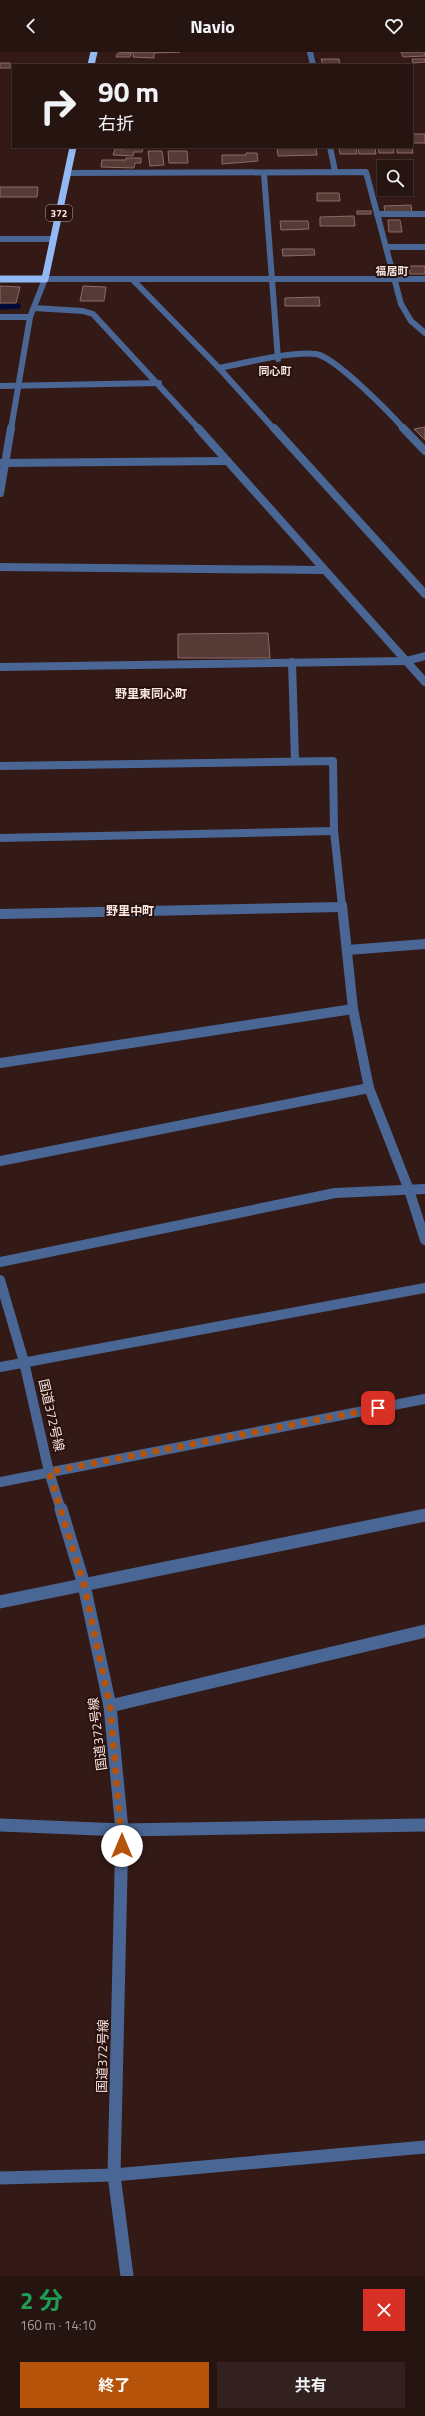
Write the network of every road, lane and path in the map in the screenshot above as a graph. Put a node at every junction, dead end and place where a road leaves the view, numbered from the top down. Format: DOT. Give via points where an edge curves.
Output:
graph roads {
  1 [pos="94,52"];
  2 [pos="310,52"];
  3 [pos="91,64"];
  4 [pos="313,64"];
  5 [pos="74,148"];
  6 [pos="330,148"];
  7 [pos="335,171"];
  8 [pos="68,173"];
  9 [pos="264,174"];
  10 [pos="377,214"];
  11 [pos="425,214"];
  12 [pos="0,239"];
  13 [pos="53,240"];
  14 [pos="425,247"];
  15 [pos="386,248"];
  16 [pos="0,279"];
  17 [pos="45,279"];
  18 [pos="425,279"];
  19 [pos="133,280"];
  20 [pos="271,280"];
  21 [pos="394,280"];
  22 [pos="34,308"];
  23 [pos="0,317"];
  24 [pos="30,317"];
  25 [pos="425,333"];
  26 [pos="278,360"];
  27 [pos="219,368"];
  28 [pos="159,383"];
  29 [pos="0,386"];
  30 [pos="16,387"];
  31 [pos="425,451"];
  32 [pos="227,461"];
  33 [pos="2,463"];
  34 [pos="0,493"];
  35 [pos="0,567"];
  36 [pos="323,570"];
  37 [pos="425,594"];
  38 [pos="425,656"];
  39 [pos="406,661"];
  40 [pos="292,662"];
  41 [pos="0,667"];
  42 [pos="425,682"];
  43 [pos="295,760"];
  44 [pos="0,766"];
  45 [pos="334,831"];
  46 [pos="0,838"];
  47 [pos="342,907"];
  48 [pos="0,914"];
  49 [pos="425,944"];
  50 [pos="348,950"];
  51 [pos="353,1009"];
  52 [pos="0,1063"];
  53 [pos="369,1088"];
  54 [pos="0,1161"];
  55 [pos="425,1189"];
  56 [pos="409,1190"];
  57 [pos="425,1240"];
  58 [pos="0,1262"];
  59 [pos="0,1280"];
  60 [pos="425,1288"];
  61 [pos="24,1362"];
  62 [pos="0,1367"];
  63 [pos="425,1399"];
  64 [pos="49,1472"];
  65 [pos="0,1482"];
  66 [pos="425,1516"];
  67 [pos="84,1585"];
  68 [pos="0,1602"];
  69 [pos="425,1631"];
  70 [pos="110,1706"];
  71 [pos="0,1825"];
  72 [pos="425,1825"];
  73 [pos="122,1830"];
  74 [pos="425,2147"];
  75 [pos="114,2175"];
  76 [pos="0,2178"];
  77 [pos="127,2276"];
  1 -- 3 [label="highway"];
  2 -- 4 [label="street"];
  5 -- 8 [label="highway, 372"];
  6 -- 7 [label="street"];
  7 -- 9 [label="street"];
  7 -- 10 [label="street" via="366,172"];
  8 -- 9 [label="street"];
  8 -- 13 [label="highway, 372"];
  9 -- 20 [label="street"];
  10 -- 11 [label="street"];
  10 -- 15 [label="street"];
  12 -- 13 [label="street"];
  13 -- 17 [label="highway, 372"];
  14 -- 15 [label="street"];
  15 -- 21 [label="street"];
  16 -- 17 [label="highway"];
  17 -- 19 [label="street"];
  17 -- 22 [label="street"];
  18 -- 21 [label="street"];
  19 -- 20 [label="street"];
  19 -- 27 [label="street"];
  20 -- 21 [label="street"];
  20 -- 26 [label="street"];
  21 -- 25 [label="street" via="401,304 411,321"];
  22 -- 24 [label="street"];
  22 -- 28 [label="street" via="93,314"];
  23 -- 24 [label="street"];
  24 -- 30 [label="street"];
  26 -- 27 [label="street"];
  26 -- 31 [label="street" via="317,354 332,362 384,408"];
  27 -- 37 [label="street"];
  28 -- 30 [label="street"];
  28 -- 32 [label="street"];
  29 -- 30 [label="street"];
  30 -- 33 [label="street"];
  32 -- 33 [label="street"];
  32 -- 36 [label="street"];
  33 -- 34 [label="street"];
  35 -- 36 [label="street"];
  36 -- 39 [label="street"];
  38 -- 39 [label="street"];
  39 -- 40 [label="street"];
  39 -- 42 [label="street"];
  40 -- 41 [label="street"];
  40 -- 43 [label="street"];
  43 -- 44 [label="street"];
  43 -- 45 [label="street" via="333,761"];
  45 -- 46 [label="street"];
  45 -- 47 [label="street"];
  47 -- 48 [label="street"];
  47 -- 50 [label="street"];
  49 -- 50 [label="street"];
  50 -- 51 [label="street"];
  51 -- 52 [label="street"];
  51 -- 53 [label="street"];
  53 -- 54 [label="street"];
  53 -- 56 [label="street"];
  55 -- 56 [label="street"];
  56 -- 57 [label="street"];
  56 -- 58 [label="street" via="335,1192"];
  59 -- 61 [label="street, 国道372号線"];
  60 -- 61 [label="street"];
  61 -- 62 [label="street"];
  61 -- 64 [label="street, 国道372号線"];
  63 -- 64 [label="street"];
  64 -- 65 [label="street"];
  64 -- 67 [label="street, 国道372号線"];
  66 -- 67 [label="street"];
  67 -- 68 [label="street"];
  67 -- 70 [label="street, 国道372号線"];
  69 -- 70 [label="street"];
  70 -- 73 [label="street, 国道372号線"];
  71 -- 73 [label="street"];
  72 -- 73 [label="street"];
  73 -- 75 [label="street, 国道372号線"];
  74 -- 75 [label="street"];
  75 -- 76 [label="street"];
  75 -- 77 [label="street, 国道372号線"];
}
